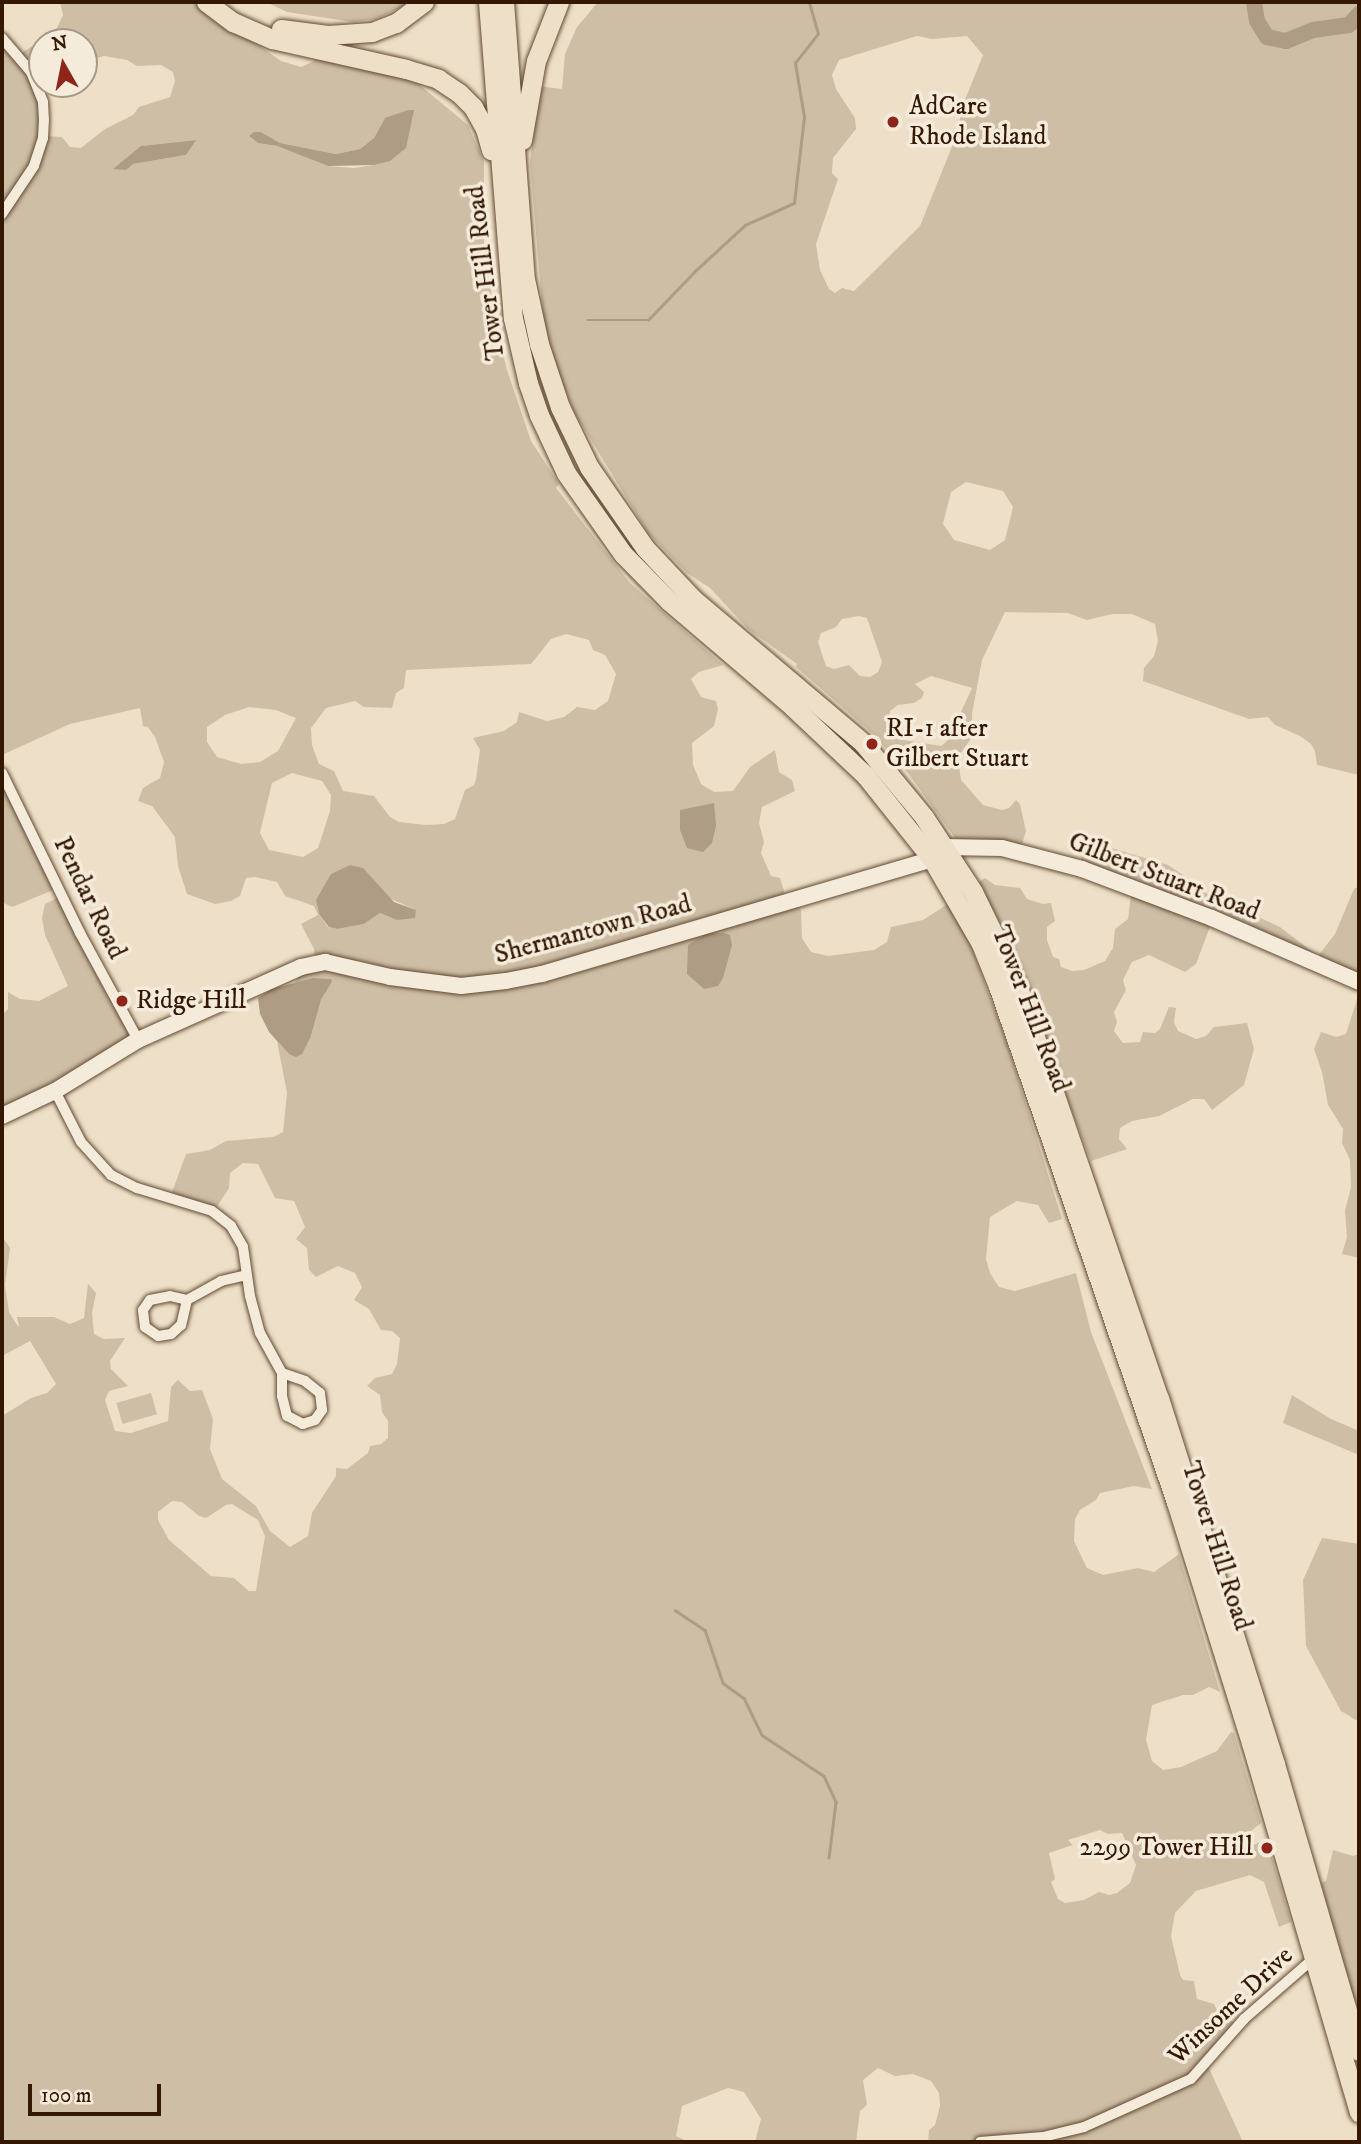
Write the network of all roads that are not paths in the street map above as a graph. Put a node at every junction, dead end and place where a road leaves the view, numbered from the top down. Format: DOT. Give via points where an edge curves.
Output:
graph roads {
  1 [pos="206,2"];
  2 [pos="222,2"];
  3 [pos="424,2"];
  4 [pos="488,2"];
  5 [pos="504,2"];
  6 [pos="559,2"];
  7 [pos="2,38"];
  8 [pos="510,196"];
  9 [pos="2,214"];
  10 [pos="2,773"];
  11 [pos="938,853"];
  12 [pos="1359,982"];
  13 [pos="138,1041"];
  14 [pos="55,1091"];
  15 [pos="2,1116"];
  16 [pos="246,1275"];
  17 [pos="1105,1296"];
  18 [pos="187,1300"];
  19 [pos="282,1373"];
  20 [pos="1214,1572"];
  21 [pos="1313,1959"];
  22 [pos="1359,2051"];
  23 [pos="1359,2113"];
  24 [pos="980,2142"];
  1 -- 8 [label="highway" via="233,22 272,39 421,72 451,87 472,107 485,129"];
  2 -- 3 [label="highway" via="241,15 275,27 343,36 384,28"];
  4 -- 8 [label="highway, Tower Hill Road"];
  5 -- 8 [label="highway, Tower Hill Road"];
  6 -- 8 [label="highway" via="544,33 532,78"];
  7 -- 9 [label="street" via="27,65 43,102 44,119 34,166"];
  8 -- 11 [label="highway, Tower Hill Road" via="539,344 573,437 605,495 650,555 694,600 863,743 924,817"];
  10 -- 13 [label="street, Pendar Road" via="79,933"];
  11 -- 12 [label="street, Gilbert Stuart Road" via="1002,848 1082,869 1212,918"];
  11 -- 13 [label="street, Shermantown Road" via="542,974 506,981 461,986 325,962 301,967"];
  11 -- 17 [label="highway, Tower Hill Road" via="998,986"];
  11 -- 20 [label="highway, Tower Hill Road" via="973,892 1019,990"];
  13 -- 14 [label="street, Shermantown Road"];
  14 -- 15 [label="street, Shermantown Road"];
  14 -- 16 [label="street" via="81,1142 111,1175 137,1188 212,1211 231,1226 243,1248"];
  16 -- 18 [label="street" via="220,1281"];
  16 -- 19 [label="street" via="260,1333"];
  17 -- 20 [label="highway" via="1114,1303 1190,1527"];
  17 -- 21 [label="highway, Tower Hill Road" via="1176,1502"];
  18 -- 18 [label="street" via="170,1296 150,1300 143,1310 145,1327 158,1336 171,1334 181,1325"];
  19 -- 19 [label="street" via="305,1381 320,1393 322,1410 315,1420 303,1424 287,1416"];
  20 -- 22 [label="highway, Tower Hill Road"];
  21 -- 23 [label="highway, Tower Hill Road"];
  21 -- 24 [label="street, Winsome Drive" via="1244,2020 1191,2079 1084,2127 1044,2137"];
}
